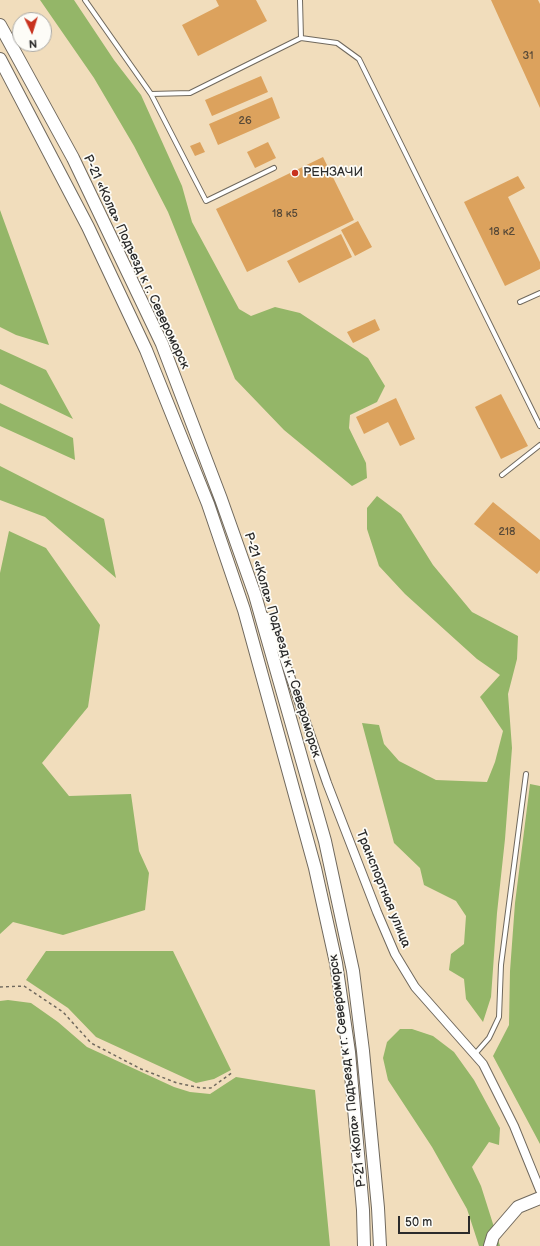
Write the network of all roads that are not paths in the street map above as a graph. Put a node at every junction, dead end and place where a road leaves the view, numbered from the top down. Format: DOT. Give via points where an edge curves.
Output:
graph roads {
  1 [pos="85,0"];
  2 [pos="300,0"];
  3 [pos="0,25"];
  4 [pos="301,38"];
  5 [pos="0,59"];
  6 [pos="151,94"];
  7 [pos="274,168"];
  8 [pos="540,292"];
  9 [pos="520,302"];
  10 [pos="540,426"];
  11 [pos="540,445"];
  12 [pos="502,475"];
  13 [pos="255,595"];
  14 [pos="526,774"];
  15 [pos="475,1054"];
  16 [pos="540,1190"];
  17 [pos="540,1198"];
  18 [pos="364,1246"];
  19 [pos="380,1246"];
  20 [pos="490,1246"];
  1 -- 6 [label="lane"];
  2 -- 4 [label="lane"];
  3 -- 13 [label="main road, Р-21 «Кола» Подъезд к г. Североморск" via="73,158 162,344 222,499"];
  4 -- 6 [label="lane" via="190,93"];
  4 -- 10 [label="lane" via="337,44 359,59"];
  5 -- 18 [label="main road, Р-21 «Кола» Подъезд к г. Североморск" via="88,227 146,350 208,504 244,610 315,868 336,962 349,1052"];
  6 -- 7 [label="lane" via="206,201"];
  8 -- 9 [label="lane"];
  11 -- 12 [label="lane"];
  13 -- 15 [label="street, Транспортная улица" via="281,650 327,783 395,954 415,987"];
  13 -- 19 [label="main road, Р-21 «Кола» Подъезд к г. Североморск" via="325,841 353,971 363,1051"];
  14 -- 15 [label="lane" via="501,965 499,1017 490,1038"];
  15 -- 16 [label="street, Транспортная улица" via="483,1064 514,1126"];
  17 -- 20 [label="main road" via="518,1207 493,1236"];
}
